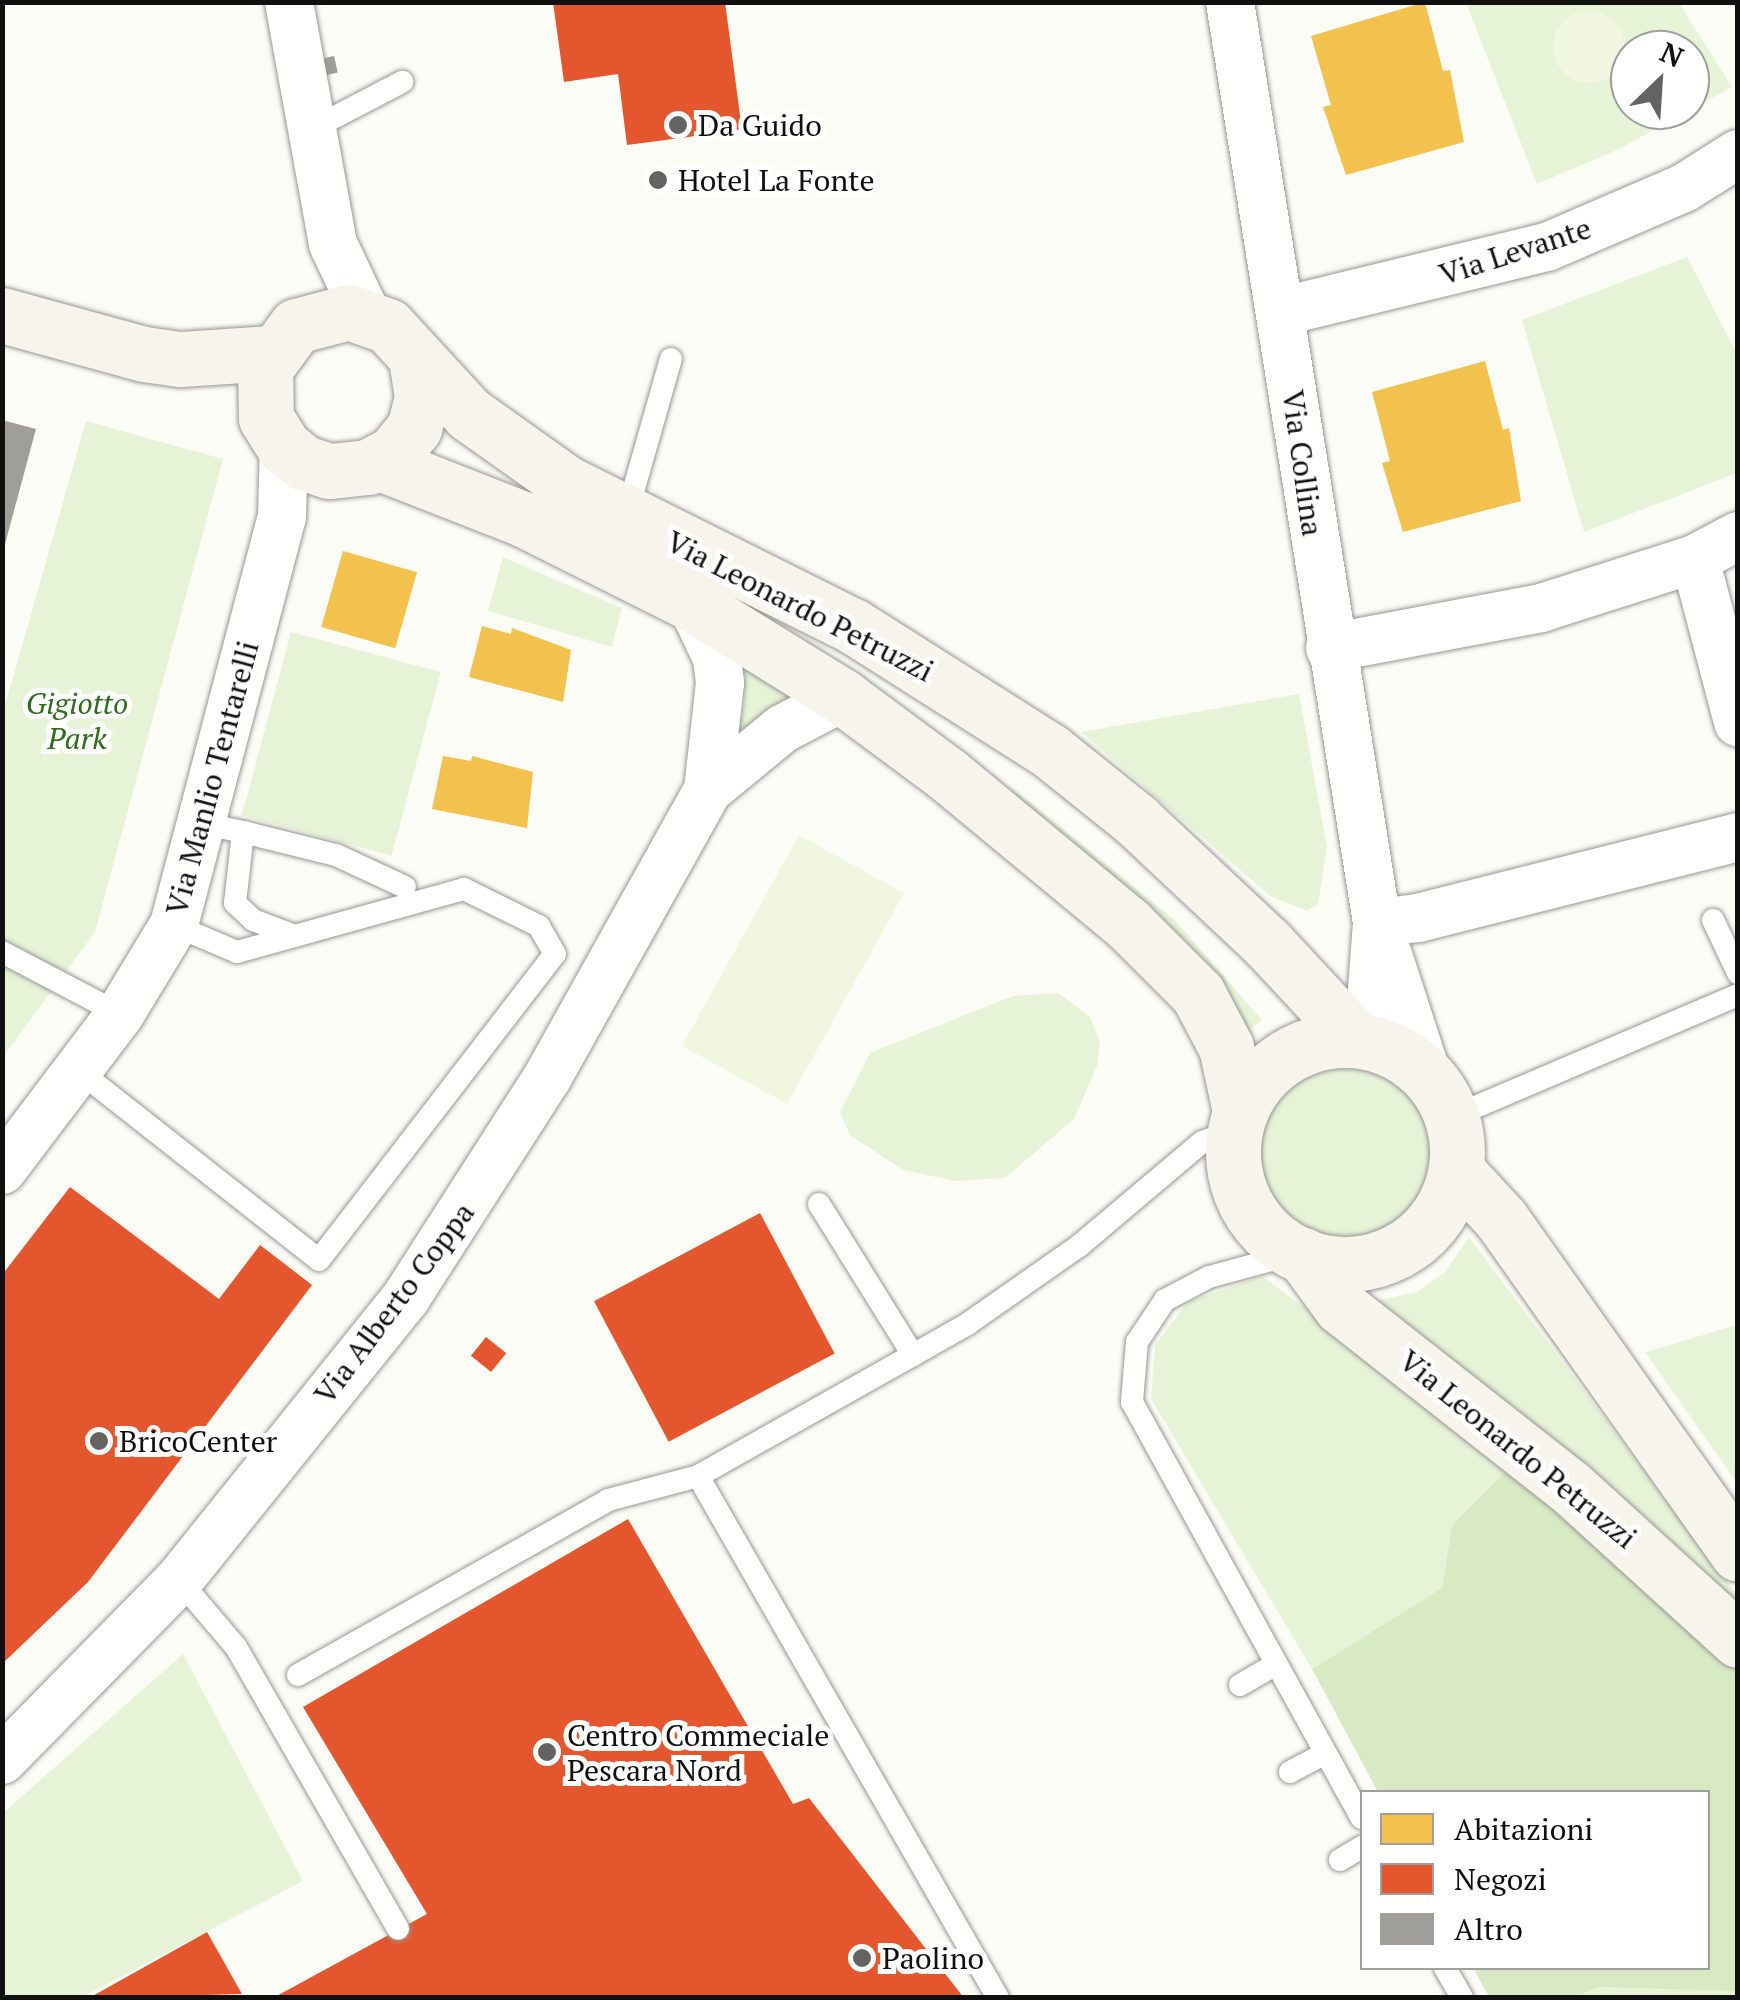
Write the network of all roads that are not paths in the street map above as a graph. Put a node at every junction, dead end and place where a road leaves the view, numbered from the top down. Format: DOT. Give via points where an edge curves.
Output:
graph roads {
  1 [pos="289,2"];
  2 [pos="1230,2"];
  3 [pos="402,82"];
  4 [pos="312,129"];
  5 [pos="1738,154"];
  6 [pos="1280,312"];
  7 [pos="2,316"];
  8 [pos="367,316"];
  9 [pos="2,348"];
  10 [pos="272,353"];
  11 [pos="672,359"];
  12 [pos="418,365"];
  13 [pos="315,450"];
  14 [pos="626,516"];
  15 [pos="1738,536"];
  16 [pos="1695,559"];
  17 [pos="691,603"];
  18 [pos="1330,648"];
  19 [pos="843,697"];
  20 [pos="1738,722"];
  21 [pos="708,790"];
  22 [pos="221,828"];
  23 [pos="1738,837"];
  24 [pos="405,887"];
  25 [pos="1713,920"];
  26 [pos="174,925"];
  27 [pos="1377,934"];
  28 [pos="295,936"];
  29 [pos="2,952"];
  30 [pos="1738,972"];
  31 [pos="1306,982"];
  32 [pos="1738,995"];
  33 [pos="120,1014"];
  34 [pos="1362,1041"];
  35 [pos="78,1072"];
  36 [pos="1238,1120"];
  37 [pos="1445,1121"];
  38 [pos="2,1170"];
  39 [pos="819,1204"];
  40 [pos="1300,1254"];
  41 [pos="912,1354"];
  42 [pos="698,1476"];
  43 [pos="1738,1554"];
  44 [pos="179,1580"];
  45 [pos="1738,1640"];
  46 [pos="1273,1666"];
  47 [pos="298,1675"];
  48 [pos="1240,1685"];
  49 [pos="1324,1754"];
  50 [pos="2,1760"];
  51 [pos="1290,1772"];
  52 [pos="1360,1815"];
  53 [pos="1360,1848"];
  54 [pos="1340,1860"];
  55 [pos="398,1930"];
  56 [pos="1446,1970"];
  57 [pos="998,1998"];
  58 [pos="1462,1998"];
  1 -- 4 [label="street"];
  2 -- 6 [label="street, Via Collina"];
  3 -- 4 [label="lane"];
  4 -- 8 [label="street" via="334,244"];
  5 -- 6 [label="street, Via Levante" via="1684,188 1548,247"];
  6 -- 18 [label="street, Via Collina"];
  7 -- 10 [label="main road" via="180,359"];
  8 -- 10 [label="main road" via="312,317"];
  8 -- 12 [label="main road" via="388,326"];
  9 -- 13 [label="main road, Via Leonardo Petruzzi" via="132,384 207,393"];
  10 -- 13 [label="main road" via="262,384"];
  11 -- 14 [label="lane"];
  12 -- 13 [label="main road" via="422,397 414,428"];
  12 -- 14 [label="main road, Via Leonardo Petruzzi" via="512,448"];
  13 -- 17 [label="main road, Via Leonardo Petruzzi" via="540,527"];
  13 -- 22 [label="street, Via Manlio Tentarelli" via="282,517"];
  14 -- 31 [label="main road, Via Leonardo Petruzzi" via="853,626 1008,722 1136,820"];
  15 -- 16 [label="street"];
  16 -- 18 [label="street" via="1541,608"];
  16 -- 20 [label="street"];
  17 -- 19 [label="main road, Via Leonardo Petruzzi"];
  17 -- 21 [label="street, Via Alberto Coppa" via="717,658 720,683"];
  18 -- 27 [label="street, Via Collina"];
  19 -- 21 [label="street, Via Alberto Coppa" via="782,728"];
  19 -- 31 [label="main road, Via Leonardo Petruzzi" via="908,708 973,741 1264,971"];
  19 -- 36 [label="main road, Via Leonardo Petruzzi" via="976,798 1168,960 1198,994 1226,1046"];
  21 -- 44 [label="street, Via Alberto Coppa" via="480,1188 407,1296"];
  22 -- 24 [label="lane" via="336,854"];
  22 -- 26 [label="street, Via Manlio Tentarelli"];
  22 -- 28 [label="lane" via="235,904 254,920"];
  23 -- 27 [label="street"];
  25 -- 30 [label="lane"];
  26 -- 28 [label="lane" via="237,952"];
  26 -- 33 [label="street, Via Manlio Tentarelli"];
  27 -- 31 [label="street" via="1346,974"];
  27 -- 34 [label="street, Via Collina"];
  27 -- 37 [label="street, Via Collina"];
  28 -- 35 [label="lane" via="464,889 539,926 556,954 319,1260"];
  29 -- 33 [label="lane"];
  31 -- 34 [label="main road, Via Leonardo Petruzzi"];
  32 -- 37 [label="lane"];
  33 -- 35 [label="street, Via Manlio Tentarelli"];
  34 -- 36 [label="main road" via="1314,1044 1288,1054 1266,1071"];
  34 -- 37 [label="main road"];
  35 -- 38 [label="street, Via Manlio Tentarelli"];
  36 -- 40 [label="main road" via="1233,1159 1252,1215"];
  36 -- 41 [label="lane" via="1202,1142 1079,1246"];
  37 -- 40 [label="main road" via="1445,1202 1425,1231 1398,1251 1365,1262"];
  37 -- 43 [label="main road" via="1501,1220"];
  39 -- 41 [label="lane"];
  40 -- 45 [label="main road, Via Leonardo Petruzzi" via="1341,1307 1570,1486"];
  40 -- 46 [label="lane" via="1209,1277 1165,1300 1137,1342 1131,1381 1132,1402"];
  41 -- 42 [label="lane"];
  42 -- 47 [label="lane" via="608,1500"];
  42 -- 57 [label="lane"];
  44 -- 50 [label="street, Via Alberto Coppa"];
  44 -- 55 [label="lane" via="236,1648"];
  46 -- 48 [label="lane"];
  46 -- 49 [label="lane"];
  49 -- 51 [label="lane"];
  49 -- 52 [label="lane"];
  53 -- 54 [label="lane"];
  56 -- 58 [label="lane"];
}
